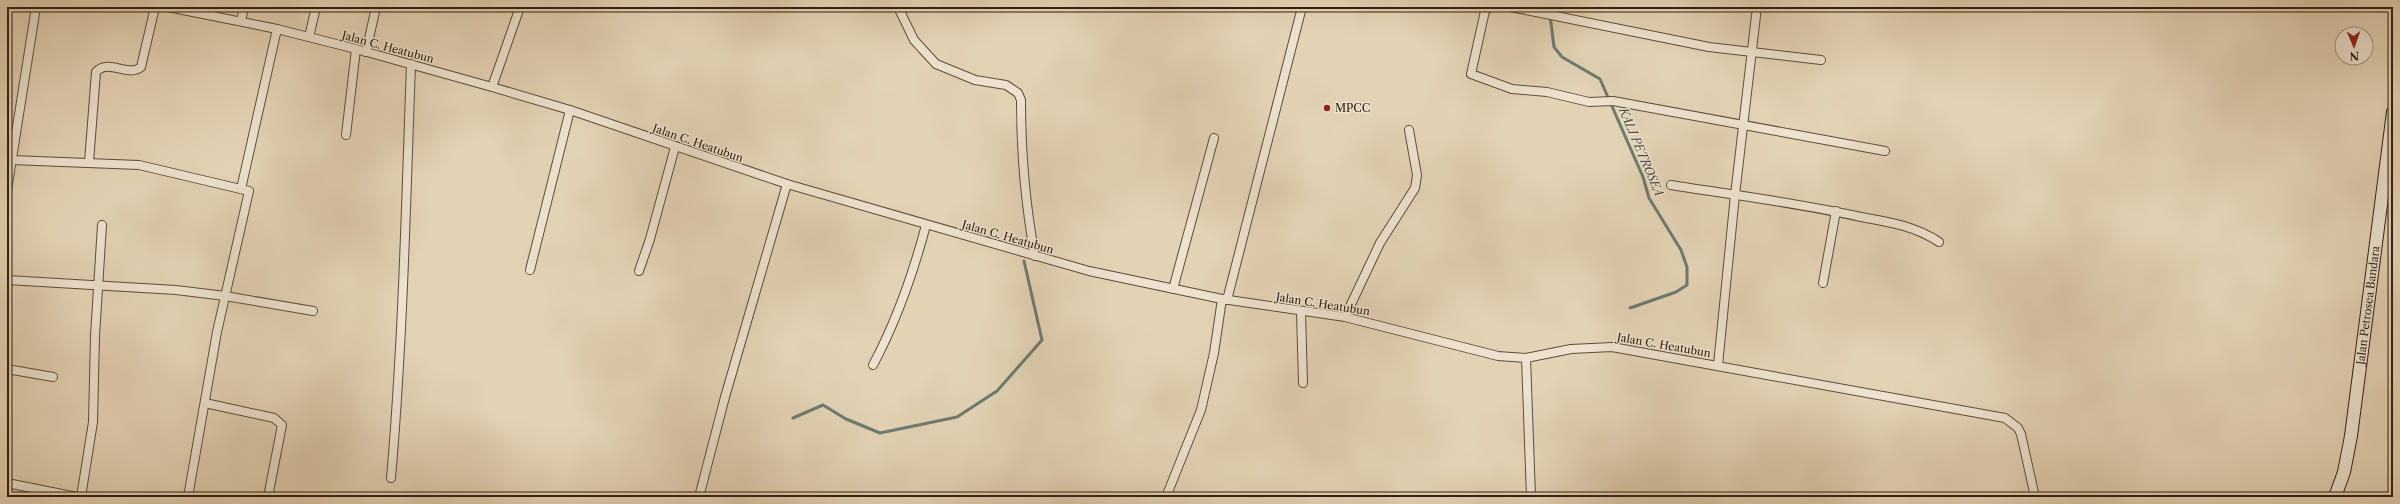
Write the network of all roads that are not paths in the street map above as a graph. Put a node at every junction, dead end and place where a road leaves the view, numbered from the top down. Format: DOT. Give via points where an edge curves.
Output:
graph roads {
  1 [pos="36,7"];
  2 [pos="155,7"];
  3 [pos="168,7"];
  4 [pos="244,7"];
  5 [pos="316,7"];
  6 [pos="376,7"];
  7 [pos="520,7"];
  8 [pos="898,7"];
  9 [pos="1302,7"];
  10 [pos="1490,7"];
  11 [pos="1511,7"];
  12 [pos="1757,7"];
  13 [pos="240,22"];
  14 [pos="277,29"];
  15 [pos="309,37"];
  16 [pos="356,49"];
  17 [pos="366,52"];
  18 [pos="1752,53"];
  19 [pos="1821,60"];
  20 [pos="411,64"];
  21 [pos="492,87"];
  22 [pos="570,110"];
  23 [pos="2393,112"];
  24 [pos="1744,125"];
  25 [pos="1409,130"];
  26 [pos="346,135"];
  27 [pos="1214,138"];
  28 [pos="675,147"];
  29 [pos="1885,151"];
  30 [pos="11,160"];
  31 [pos="89,162"];
  32 [pos="787,184"];
  33 [pos="1671,185"];
  34 [pos="241,189"];
  35 [pos="7,190"];
  36 [pos="1735,195"];
  37 [pos="1836,211"];
  38 [pos="102,225"];
  39 [pos="926,225"];
  40 [pos="1939,242"];
  41 [pos="1035,256"];
  42 [pos="530,270"];
  43 [pos="640,271"];
  44 [pos="7,280"];
  45 [pos="1823,283"];
  46 [pos="98,284"];
  47 [pos="1173,289"];
  48 [pos="226,296"];
  49 [pos="1224,300"];
  50 [pos="313,311"];
  51 [pos="1301,311"];
  52 [pos="1345,317"];
  53 [pos="1526,358"];
  54 [pos="873,365"];
  55 [pos="1718,365"];
  56 [pos="7,369"];
  57 [pos="53,377"];
  58 [pos="1303,383"];
  59 [pos="205,402"];
  60 [pos="391,478"];
  61 [pos="7,483"];
  62 [pos="77,497"];
  63 [pos="81,497"];
  64 [pos="188,497"];
  65 [pos="268,497"];
  66 [pos="699,497"];
  67 [pos="1166,497"];
  68 [pos="1531,497"];
  69 [pos="2035,497"];
  70 [pos="2335,497"];
  1 -- 30 [label="street"];
  2 -- 31 [label="street" via="141,67 132,71 107,66 96,72"];
  3 -- 13 [label="street, Jalan C. Heatubun"];
  4 -- 13 [label="street"];
  5 -- 15 [label="street"];
  6 -- 17 [label="street"];
  7 -- 21 [label="street"];
  8 -- 41 [label="street" via="914,40 936,64 976,80 1006,85 1018,93 1021,100 1025,206"];
  9 -- 49 [label="street"];
  10 -- 24 [label="street" via="1485,11 1471,74 1512,89 1547,92 1589,102 1613,101"];
  11 -- 18 [label="street" via="1709,47"];
  12 -- 18 [label="street"];
  13 -- 14 [label="street, Jalan C. Heatubun"];
  14 -- 15 [label="street, Jalan C. Heatubun"];
  14 -- 34 [label="street"];
  15 -- 16 [label="street, Jalan C. Heatubun"];
  16 -- 17 [label="street, Jalan C. Heatubun"];
  16 -- 26 [label="street"];
  17 -- 20 [label="street, Jalan C. Heatubun"];
  18 -- 19 [label="street"];
  18 -- 24 [label="street"];
  20 -- 21 [label="street, Jalan C. Heatubun"];
  20 -- 60 [label="street" via="399,374"];
  21 -- 22 [label="street, Jalan C. Heatubun"];
  22 -- 28 [label="street, Jalan C. Heatubun"];
  22 -- 42 [label="street"];
  23 -- 70 [label="main road, Jalan Petrosea Bandara" via="2351,436 2344,472"];
  24 -- 29 [label="street"];
  24 -- 36 [label="street"];
  25 -- 52 [label="street" via="1417,175 1415,188 1380,244"];
  27 -- 47 [label="street"];
  28 -- 32 [label="street, Jalan C. Heatubun"];
  28 -- 43 [label="street"];
  30 -- 31 [label="street"];
  30 -- 35 [label="street"];
  31 -- 34 [label="street" via="139,165"];
  32 -- 39 [label="street, Jalan C. Heatubun"];
  32 -- 66 [label="street" via="725,397"];
  33 -- 36 [label="street"];
  34 -- 48 [label="street" via="249,191"];
  36 -- 37 [label="street"];
  36 -- 55 [label="street"];
  37 -- 40 [label="street" via="1916,229"];
  37 -- 45 [label="street"];
  38 -- 46 [label="street"];
  39 -- 41 [label="street, Jalan C. Heatubun"];
  39 -- 54 [label="street" via="916,264 896,318"];
  41 -- 47 [label="street, Jalan C. Heatubun" via="1089,271"];
  44 -- 46 [label="street"];
  46 -- 48 [label="street"];
  46 -- 63 [label="street" via="93,422"];
  47 -- 49 [label="street, Jalan C. Heatubun"];
  48 -- 50 [label="street"];
  48 -- 59 [label="street"];
  49 -- 51 [label="street, Jalan C. Heatubun"];
  49 -- 67 [label="street" via="1201,410"];
  51 -- 52 [label="street, Jalan C. Heatubun"];
  51 -- 58 [label="street"];
  52 -- 53 [label="street, Jalan C. Heatubun" via="1468,350"];
  53 -- 55 [label="street, Jalan C. Heatubun" via="1577,348 1612,347"];
  53 -- 68 [label="street"];
  55 -- 69 [label="street, Jalan C. Heatubun" via="2005,418 2018,428 2021,434"];
  56 -- 57 [label="street"];
  59 -- 64 [label="street"];
  59 -- 65 [label="street" via="274,418 282,425"];
  61 -- 62 [label="street"];
}
